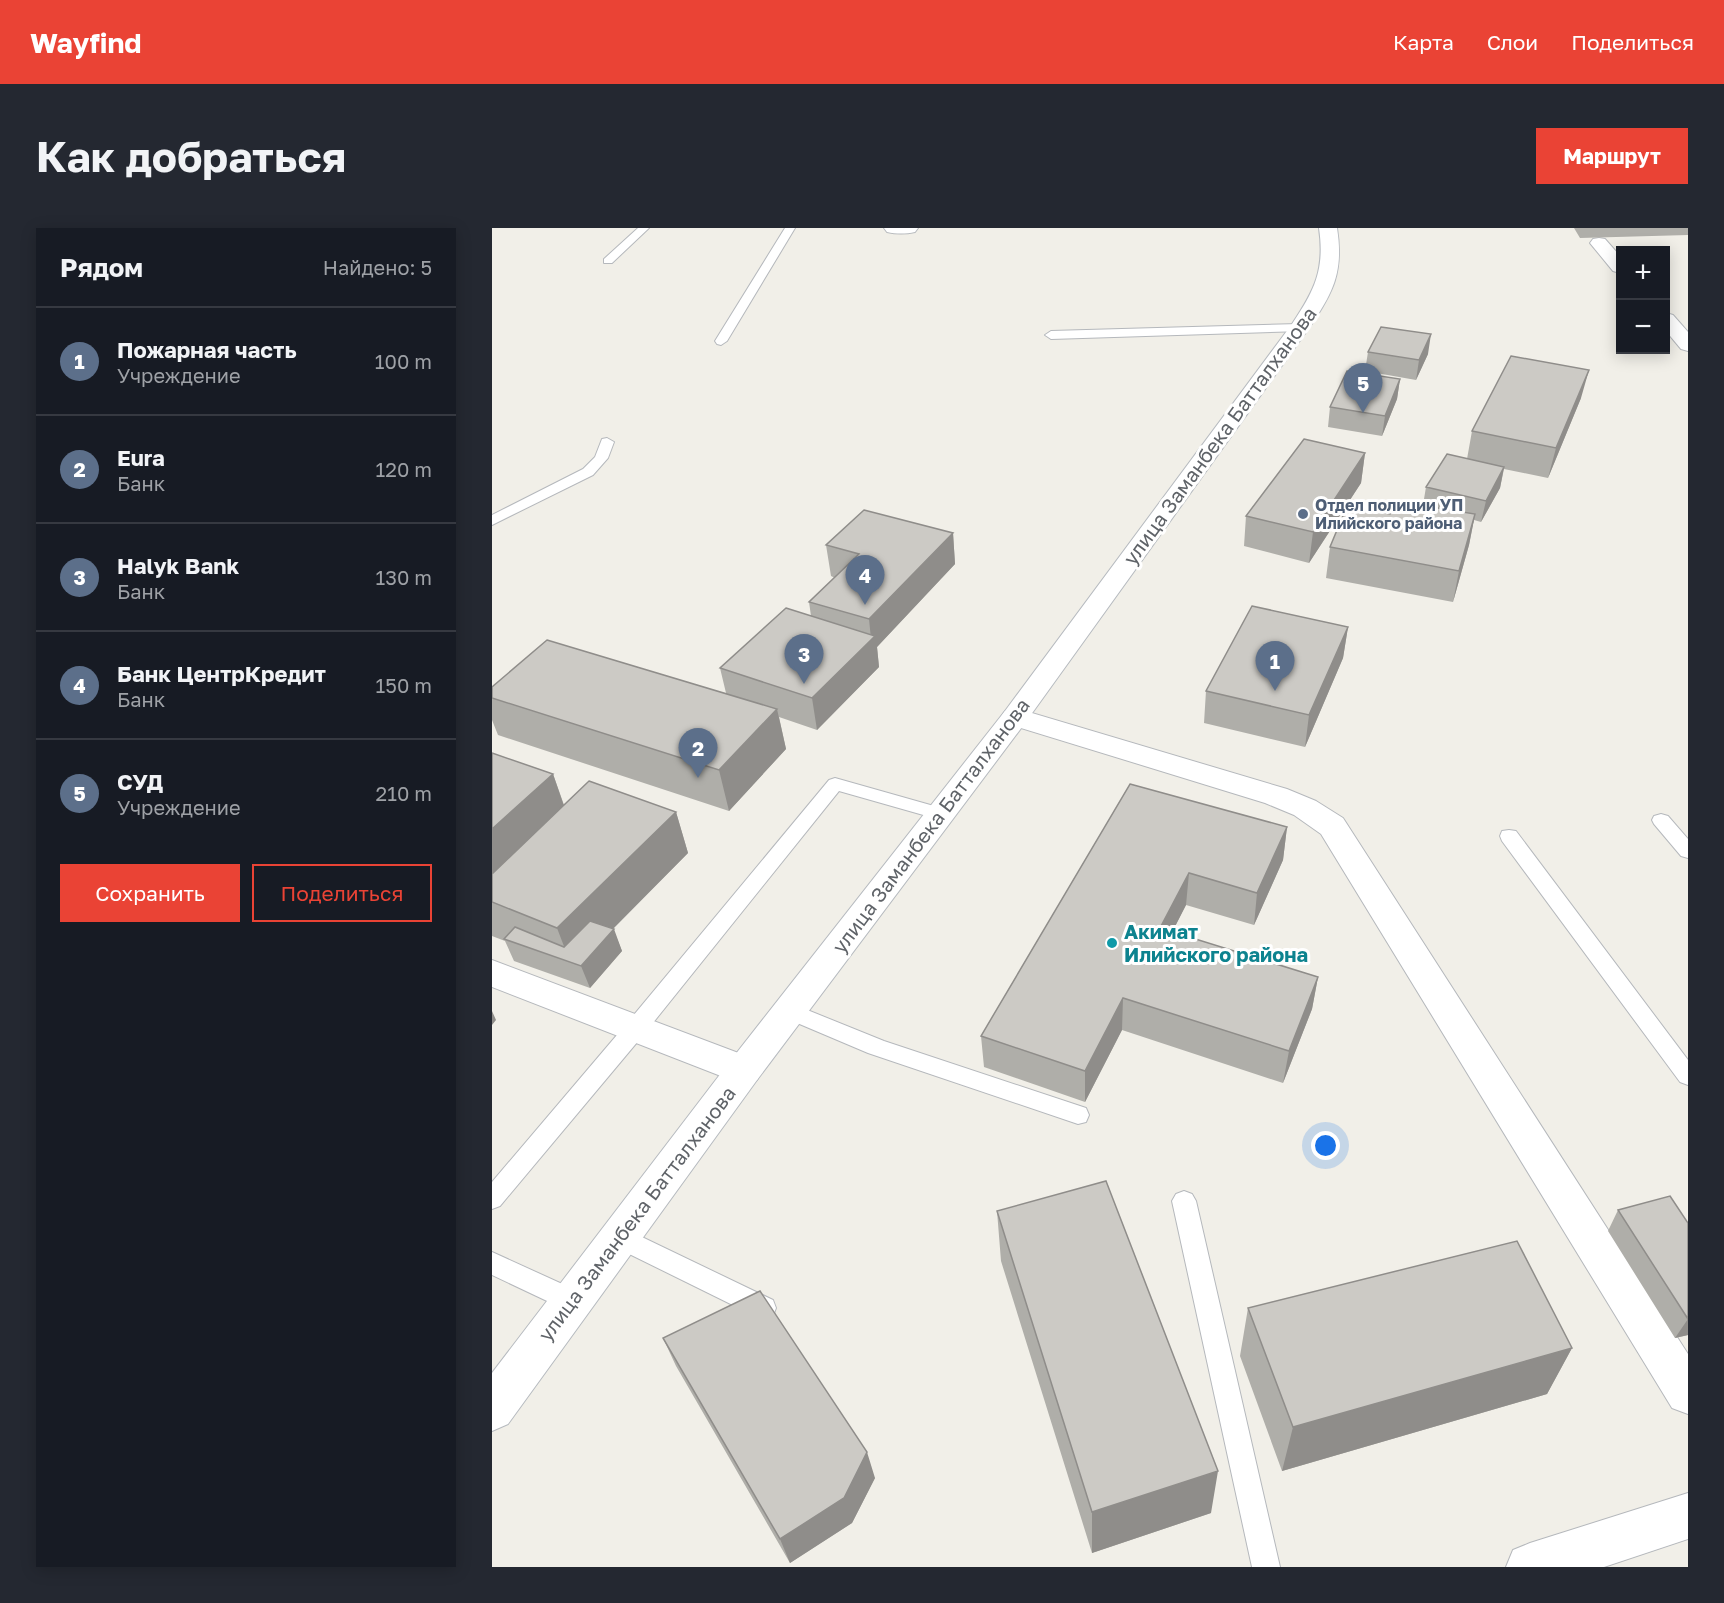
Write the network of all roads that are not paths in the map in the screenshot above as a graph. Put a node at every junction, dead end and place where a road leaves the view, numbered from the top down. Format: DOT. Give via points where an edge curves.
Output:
graph roads {
  1 [pos="644,228"];
  2 [pos="790,228"];
  3 [pos="893,228"];
  4 [pos="909,228"];
  5 [pos="1328,228"];
  6 [pos="1599,243"];
  7 [pos="608,261"];
  8 [pos="1616,262"];
  9 [pos="1670,325"];
  10 [pos="1299,328"];
  11 [pos="1051,335"];
  12 [pos="721,341"];
  13 [pos="1688,345"];
  14 [pos="607,442"];
  15 [pos="492,521"];
  16 [pos="1015,717"];
  17 [pos="941,814"];
  18 [pos="1661,820"];
  19 [pos="1509,836"];
  20 [pos="1688,851"];
  21 [pos="492,973"];
  22 [pos="790,1011"];
  23 [pos="636,1028"];
  24 [pos="744,1070"];
  25 [pos="1688,1076"];
  26 [pos="1078,1115"];
  27 [pos="492,1199"];
  28 [pos="1184,1201"];
  29 [pos="620,1237"];
  30 [pos="492,1263"];
  31 [pos="573,1301"];
  32 [pos="764,1308"];
  33 [pos="1688,1393"];
  34 [pos="492,1409"];
  35 [pos="1688,1516"];
  36 [pos="1266,1567"];
  37 [pos="1530,1567"];
  1 -- 7 [label="lane"];
  2 -- 12 [label="lane"];
  3 -- 4 [label="main road"];
  5 -- 10 [label="main road, улица Заманбека Батталханова" via="1332,249 1330,277"];
  6 -- 8 [label="main road"];
  9 -- 13 [label="main road"];
  10 -- 11 [label="lane"];
  10 -- 16 [label="main road, улица Заманбека Батталханова"];
  14 -- 15 [label="lane" via="601,458 588,472"];
  16 -- 17 [label="main road, улица Заманбека Батталханова"];
  16 -- 33 [label="main road" via="1276,796 1305,808 1332,826"];
  17 -- 22 [label="main road, улица Заманбека Батталханова"];
  17 -- 23 [label="lane" via="835,784"];
  18 -- 20 [label="lane"];
  19 -- 25 [label="lane"];
  21 -- 23 [label="main road"];
  22 -- 24 [label="main road, улица Заманбека Батталханова"];
  22 -- 26 [label="lane" via="876,1047"];
  23 -- 24 [label="main road"];
  23 -- 27 [label="lane"];
  24 -- 29 [label="main road, улица Заманбека Батталханова"];
  28 -- 36 [label="lane"];
  29 -- 31 [label="main road, улица Заманбека Батталханова"];
  29 -- 32 [label="lane"];
  30 -- 31 [label="lane"];
  31 -- 34 [label="main road, улица Заманбека Батталханова"];
  35 -- 37 [label="main road"];
}
